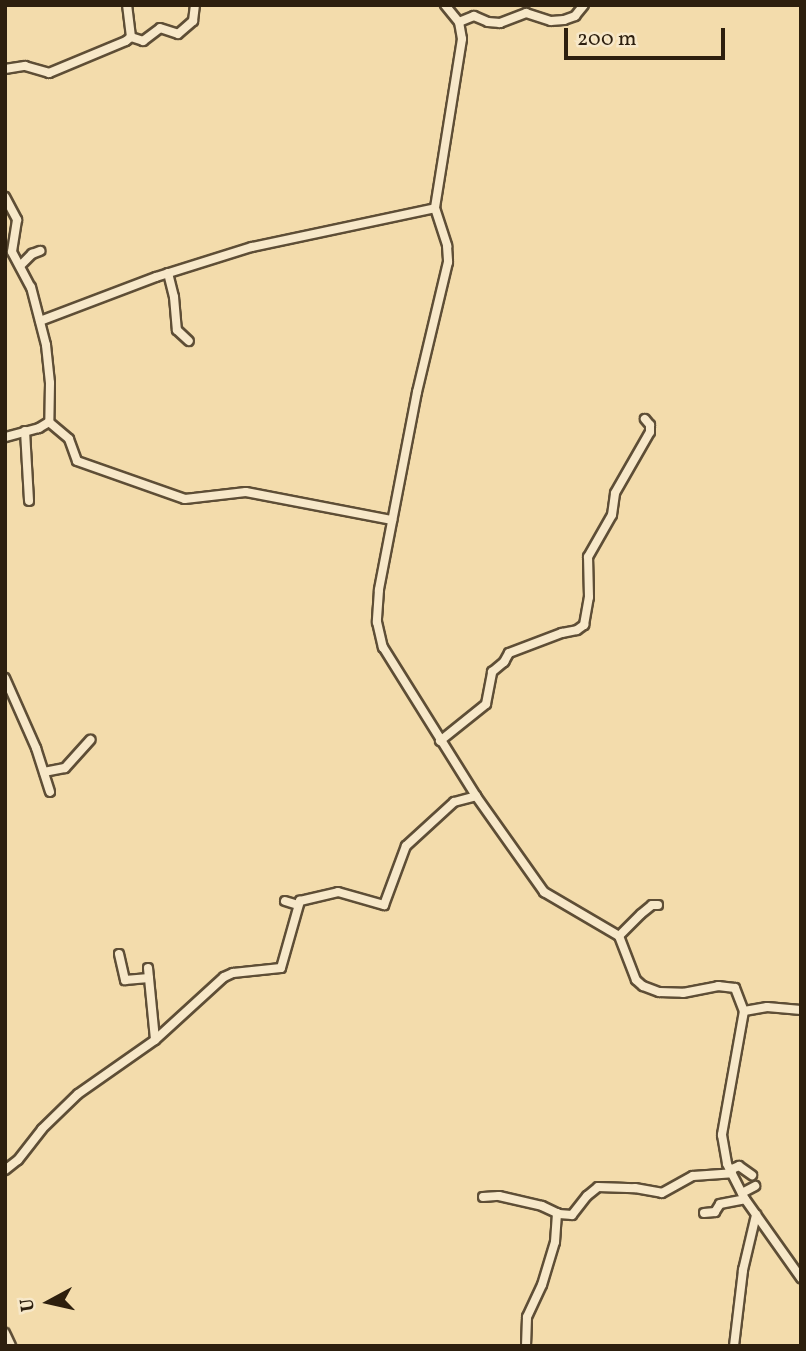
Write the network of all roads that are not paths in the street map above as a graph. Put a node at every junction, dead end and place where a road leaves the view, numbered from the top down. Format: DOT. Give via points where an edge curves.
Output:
graph roads {
  1 [pos="127,5"];
  2 [pos="195,5"];
  3 [pos="444,5"];
  4 [pos="584,5"];
  5 [pos="459,22"];
  6 [pos="134,39"];
  7 [pos="5,68"];
  8 [pos="5,197"];
  9 [pos="435,208"];
  10 [pos="40,251"];
  11 [pos="20,265"];
  12 [pos="168,273"];
  13 [pos="40,321"];
  14 [pos="189,341"];
  15 [pos="645,419"];
  16 [pos="49,422"];
  17 [pos="25,431"];
  18 [pos="5,437"];
  19 [pos="29,501"];
  20 [pos="392,520"];
  21 [pos="5,678"];
  22 [pos="90,740"];
  23 [pos="440,741"];
  24 [pos="44,772"];
  25 [pos="50,792"];
  26 [pos="476,796"];
  27 [pos="285,901"];
  28 [pos="298,905"];
  29 [pos="658,905"];
  30 [pos="619,936"];
  31 [pos="119,954"];
  32 [pos="148,968"];
  33 [pos="149,978"];
  34 [pos="801,1010"];
  35 [pos="744,1011"];
  36 [pos="155,1040"];
  37 [pos="5,1170"];
  38 [pos="731,1171"];
  39 [pos="752,1175"];
  40 [pos="755,1186"];
  41 [pos="743,1196"];
  42 [pos="483,1197"];
  43 [pos="557,1213"];
  44 [pos="704,1213"];
  45 [pos="756,1215"];
  46 [pos="801,1278"];
  47 [pos="5,1333"];
  48 [pos="11,1346"];
  49 [pos="526,1346"];
  50 [pos="734,1346"];
  1 -- 6 [label="street"];
  2 -- 6 [label="street" via="192,21 179,33 158,28 145,40"];
  3 -- 5 [label="street"];
  4 -- 5 [label="street" via="564,20 526,13 500,23 474,16"];
  5 -- 9 [label="street" via="459,66"];
  6 -- 7 [label="street" via="49,73 24,66"];
  8 -- 11 [label="street" via="18,220 12,252"];
  9 -- 12 [label="street" via="252,247"];
  9 -- 20 [label="street" via="448,262"];
  10 -- 11 [label="street"];
  11 -- 13 [label="street"];
  12 -- 13 [label="street"];
  12 -- 14 [label="street" via="177,330"];
  13 -- 16 [label="street" via="50,383"];
  15 -- 23 [label="street" via="650,432 615,493 612,515 588,557 584,625 509,653 492,671 486,704"];
  16 -- 17 [label="street"];
  16 -- 20 [label="street" via="69,439 77,461 185,499 246,492"];
  17 -- 18 [label="street"];
  17 -- 19 [label="street"];
  20 -- 23 [label="street" via="377,622 383,647"];
  21 -- 24 [label="street"];
  22 -- 24 [label="street" via="65,768"];
  23 -- 26 [label="street"];
  24 -- 25 [label="street"];
  26 -- 28 [label="street" via="454,802 406,846 384,905 338,892 303,899"];
  26 -- 30 [label="street" via="544,892"];
  27 -- 28 [label="street"];
  28 -- 36 [label="street" via="281,968 228,974"];
  29 -- 30 [label="street" via="652,905"];
  30 -- 35 [label="street" via="636,979 646,987 683,993 729,986 738,991"];
  31 -- 33 [label="street" via="125,980"];
  32 -- 33 [label="street"];
  33 -- 36 [label="street"];
  34 -- 35 [label="street" via="767,1007"];
  35 -- 38 [label="street" via="722,1135"];
  36 -- 37 [label="street" via="78,1094"];
  38 -- 39 [label="street" via="739,1166"];
  38 -- 41 [label="street"];
  38 -- 43 [label="street" via="693,1176 662,1193 598,1187 574,1214"];
  40 -- 41 [label="street"];
  41 -- 44 [label="street"];
  41 -- 45 [label="street"];
  42 -- 43 [label="street" via="499,1196"];
  43 -- 49 [label="street" via="555,1242 527,1315"];
  45 -- 46 [label="street"];
  45 -- 50 [label="street"];
  47 -- 48 [label="street"];
}
